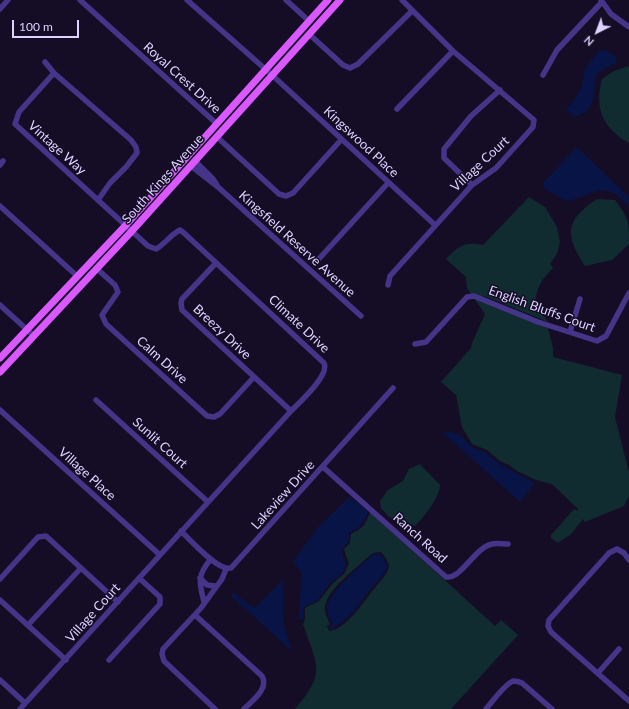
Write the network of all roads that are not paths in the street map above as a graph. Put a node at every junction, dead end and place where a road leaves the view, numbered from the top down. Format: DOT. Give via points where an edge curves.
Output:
graph roads {
  1 [pos="8,0"];
  2 [pos="80,0"];
  3 [pos="187,0"];
  4 [pos="286,0"];
  5 [pos="328,0"];
  6 [pos="340,0"];
  7 [pos="402,0"];
  8 [pos="601,1"];
  9 [pos="0,9"];
  10 [pos="412,11"];
  11 [pos="309,21"];
  12 [pos="629,27"];
  13 [pos="309,34"];
  14 [pos="453,51"];
  15 [pos="45,62"];
  16 [pos="265,70"];
  17 [pos="54,73"];
  18 [pos="272,75"];
  19 [pos="543,75"];
  20 [pos="500,90"];
  21 [pos="397,109"];
  22 [pos="217,124"];
  23 [pos="217,137"];
  24 [pos="341,140"];
  25 [pos="193,164"];
  26 [pos="388,183"];
  27 [pos="472,185"];
  28 [pos="98,200"];
  29 [pos="0,206"];
  30 [pos="126,225"];
  31 [pos="434,225"];
  32 [pos="132,232"];
  33 [pos="317,261"];
  34 [pos="216,262"];
  35 [pos="97,269"];
  36 [pos="77,276"];
  37 [pos="388,285"];
  38 [pos="629,293"];
  39 [pos="580,299"];
  40 [pos="0,305"];
  41 [pos="361,316"];
  42 [pos="27,330"];
  43 [pos="570,332"];
  44 [pos="34,336"];
  45 [pos="416,344"];
  46 [pos="0,358"];
  47 [pos="0,372"];
  48 [pos="254,377"];
  49 [pos="393,388"];
  50 [pos="96,400"];
  51 [pos="0,410"];
  52 [pos="291,411"];
  53 [pos="323,467"];
  54 [pos="208,502"];
  55 [pos="181,531"];
  56 [pos="508,544"];
  57 [pos="160,555"];
  58 [pos="211,559"];
  59 [pos="629,560"];
  60 [pos="81,568"];
  61 [pos="226,569"];
  62 [pos="139,578"];
  63 [pos="200,578"];
  64 [pos="0,579"];
  65 [pos="215,586"];
  66 [pos="0,600"];
  67 [pos="118,602"];
  68 [pos="204,602"];
  69 [pos="195,615"];
  70 [pos="28,625"];
  71 [pos="619,649"];
  72 [pos="66,660"];
  73 [pos="109,660"];
  74 [pos="598,673"];
  75 [pos="0,680"];
  76 [pos="629,701"];
  77 [pos="25,703"];
  78 [pos="20,709"];
  79 [pos="215,709"];
  80 [pos="244,709"];
  81 [pos="486,709"];
  82 [pos="552,709"];
  1 -- 9 [label="street"];
  2 -- 22 [label="street, Royal Crest Drive"];
  3 -- 16 [label="street, Kingswood Place"];
  4 -- 11 [label="street"];
  5 -- 11 [label="main road, South Kings Avenue"];
  6 -- 13 [label="main road, South Kings Avenue"];
  7 -- 10 [label="street, Village Court"];
  8 -- 12 [label="street" via="611,14"];
  8 -- 19 [label="street" via="557,50"];
  10 -- 13 [label="street" via="358,64 350,68 343,65"];
  10 -- 14 [label="street, Village Court"];
  11 -- 16 [label="main road, South Kings Avenue"];
  13 -- 18 [label="main road, South Kings Avenue"];
  14 -- 20 [label="street, Village Court"];
  14 -- 21 [label="street"];
  15 -- 17 [label="street"];
  16 -- 18 [label="street, Kingswood Place"];
  16 -- 22 [label="main road, South Kings Avenue"];
  17 -- 28 [label="street, Vintage Way" via="19,112 15,124"];
  17 -- 28 [label="street" via="136,147 137,153 134,158"];
  18 -- 23 [label="main road, South Kings Avenue"];
  18 -- 24 [label="street, Kingswood Place"];
  20 -- 27 [label="street" via="471,116 444,148 444,158"];
  20 -- 27 [label="street, Village Court" via="534,120 533,127 496,168"];
  22 -- 30 [label="main road, South Kings Avenue"];
  23 -- 24 [label="street" via="279,194 286,196 293,193"];
  23 -- 25 [label="main road, South Kings Avenue"];
  24 -- 26 [label="street, Kingswood Place"];
  25 -- 32 [label="main road, South Kings Avenue"];
  25 -- 41 [label="street, Kingsfield Reserve Avenue"];
  26 -- 31 [label="street, Kingswood Place"];
  26 -- 33 [label="street"];
  27 -- 31 [label="street, Village Court"];
  28 -- 30 [label="street, Vintage Way"];
  29 -- 36 [label="street"];
  30 -- 32 [label="street, Climate Drive"];
  30 -- 36 [label="main road, South Kings Avenue"];
  31 -- 37 [label="street, Village Court" via="390,276"];
  32 -- 34 [label="street, Climate Drive" via="148,246 156,249 180,230"];
  32 -- 35 [label="main road, South Kings Avenue"];
  34 -- 48 [label="street, Breezy Drive" via="182,299 182,310"];
  34 -- 52 [label="street, Climate Drive" via="325,365 323,376"];
  35 -- 44 [label="main road, South Kings Avenue"];
  35 -- 48 [label="street, Calm Drive" via="115,285 118,292 102,315 106,324 207,416 214,417 220,414"];
  36 -- 42 [label="main road, South Kings Avenue"];
  38 -- 43 [label="street, English Bluffs Court" via="602,340 597,341"];
  39 -- 43 [label="street"];
  40 -- 42 [label="street"];
  42 -- 44 [label="street"];
  42 -- 46 [label="main road, South Kings Avenue"];
  43 -- 45 [label="street, English Bluffs Court" via="474,296 467,297 426,342"];
  44 -- 47 [label="main road, South Kings Avenue"];
  48 -- 52 [label="street, Breezy Drive"];
  49 -- 53 [label="street, Lakeview Drive"];
  50 -- 54 [label="street, Sunlit Court"];
  51 -- 57 [label="street, Village Place"];
  52 -- 54 [label="street, Climate Drive"];
  53 -- 56 [label="street, Ranch Road" via="446,577 457,574 479,550 492,544"];
  53 -- 61 [label="street, Lakeview Drive" via="234,565"];
  54 -- 55 [label="street, Climate Drive"];
  55 -- 57 [label="street, Village Court"];
  55 -- 58 [label="street"];
  57 -- 62 [label="street, Village Court"];
  58 -- 61 [label="street"];
  58 -- 63 [label="street"];
  59 -- 74 [label="street" via="624,553 614,550 549,620 551,632"];
  60 -- 64 [label="street" via="46,536 41,535"];
  60 -- 67 [label="street"];
  60 -- 70 [label="street"];
  61 -- 65 [label="street, Lakeview Drive" via="222,579"];
  62 -- 67 [label="street, Village Court"];
  62 -- 73 [label="street" via="160,597 160,604"];
  63 -- 65 [label="street" via="207,585"];
  63 -- 68 [label="street"];
  65 -- 68 [label="street, Lakeview Drive"];
  66 -- 70 [label="street"];
  67 -- 72 [label="street, Village Court"];
  68 -- 69 [label="street, Lakeview Drive"];
  69 -- 79 [label="street, Lakeview Drive" via="163,649 162,658"];
  69 -- 80 [label="street" via="262,676 263,689"];
  70 -- 72 [label="street"];
  71 -- 74 [label="street"];
  72 -- 77 [label="street, Village Court"];
  74 -- 76 [label="street"];
  75 -- 77 [label="street"];
  77 -- 78 [label="street, Village Court"];
  81 -- 82 [label="street" via="506,687 517,682 522,683"];
}
